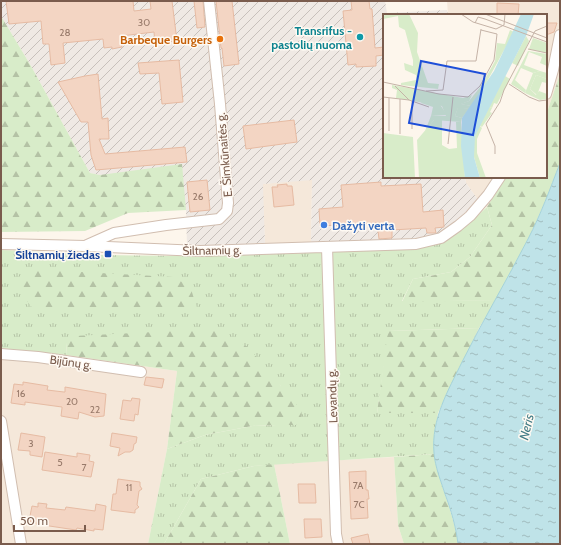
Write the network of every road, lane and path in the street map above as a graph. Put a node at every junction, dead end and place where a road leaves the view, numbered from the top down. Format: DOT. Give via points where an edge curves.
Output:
graph roads {
  1 [pos="209,1"];
  2 [pos="560,35"];
  3 [pos="547,91"];
  4 [pos="499,178"];
  5 [pos="1,244"];
  6 [pos="85,246"];
  7 [pos="327,247"];
  8 [pos="1,354"];
  9 [pos="142,372"];
  10 [pos="1,421"];
  11 [pos="21,544"];
  12 [pos="338,544"];
  1 -- 6 [label="street, E. Šimkūnaitės g." via="227,211 219,219 114,233"];
  2 -- 3 [label="street"];
  4 -- 7 [label="street, Šiltnamių g." via="470,216 441,238 409,245"];
  5 -- 6 [label="street, Šiltnamių g."];
  6 -- 7 [label="street, Šiltnamių g." via="200,251"];
  7 -- 12 [label="street, Levandų g."];
  8 -- 9 [label="street, Bijūnų g."];
  10 -- 11 [label="street"];
}
